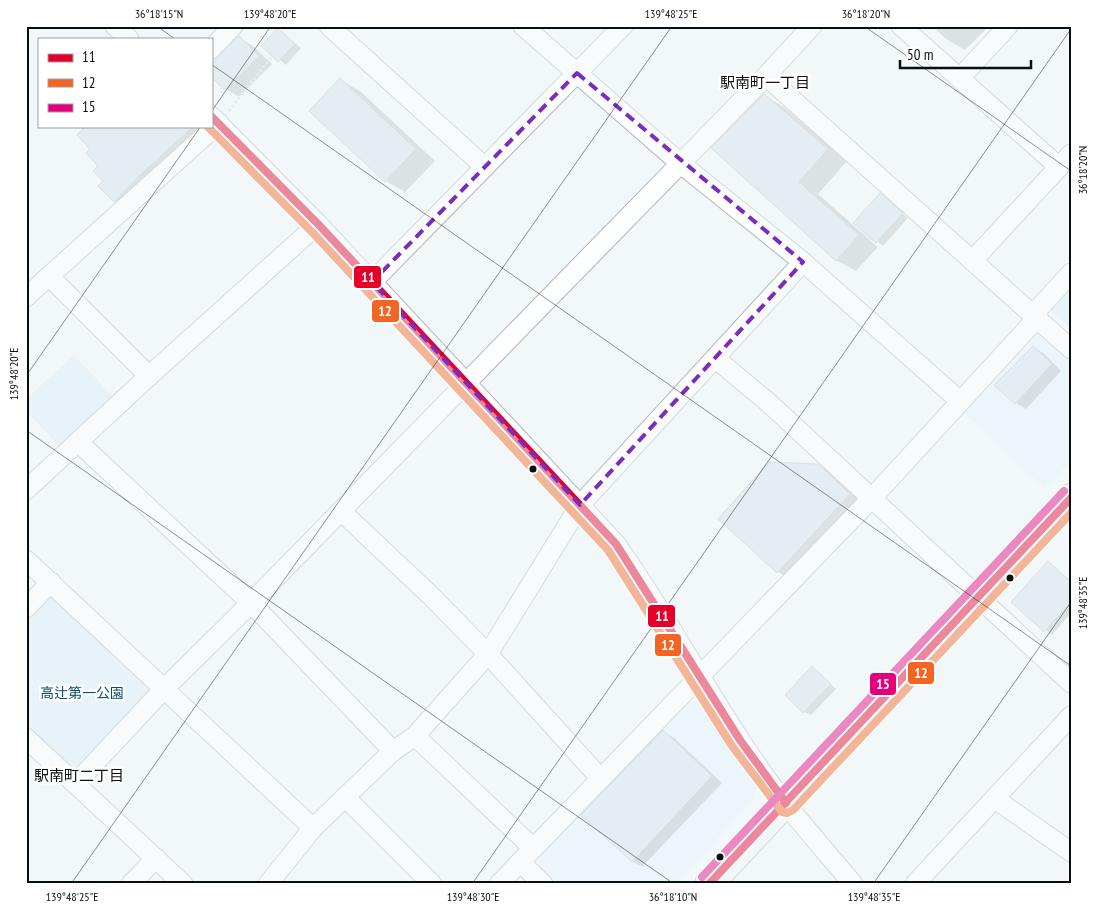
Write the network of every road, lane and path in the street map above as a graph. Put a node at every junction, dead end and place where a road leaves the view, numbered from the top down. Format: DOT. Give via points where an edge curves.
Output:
graph roads {
  1 [pos="115,26"];
  2 [pos="233,26"];
  3 [pos="329,26"];
  4 [pos="523,26"];
  5 [pos="623,26"];
  6 [pos="812,26"];
  7 [pos="902,26"];
  8 [pos="1008,26"];
  9 [pos="128,38"];
  10 [pos="212,48"];
  11 [pos="272,56"];
  12 [pos="577,73"];
  13 [pos="766,76"];
  14 [pos="960,78"];
  15 [pos="215,120"];
  16 [pos="206,128"];
  17 [pos="1065,161"];
  18 [pos="680,163"];
  19 [pos="485,167"];
  20 [pos="318,224"];
  21 [pos="973,260"];
  22 [pos="803,262"];
  23 [pos="1071,273"];
  24 [pos="49,276"];
  25 [pos="372,282"];
  26 [pos="26,297"];
  27 [pos="1037,318"];
  28 [pos="1071,349"];
  29 [pos="715,358"];
  30 [pos="149,376"];
  31 [pos="465,384"];
  32 [pos="960,401"];
  33 [pos="78,442"];
  34 [pos="26,490"];
  35 [pos="872,498"];
  36 [pos="1071,498"];
  37 [pos="580,505"];
  38 [pos="341,511"];
  39 [pos="26,560"];
  40 [pos="51,582"];
  41 [pos="978,597"];
  42 [pos="251,604"];
  43 [pos="26,608"];
  44 [pos="488,654"];
  45 [pos="701,678"];
  46 [pos="1071,684"];
  47 [pos="163,690"];
  48 [pos="1071,716"];
  49 [pos="415,736"];
  50 [pos="26,738"];
  51 [pos="393,751"];
  52 [pos="601,779"];
  53 [pos="76,783"];
  54 [pos="345,797"];
  55 [pos="995,799"];
  56 [pos="786,803"];
  57 [pos="313,828"];
  58 [pos="533,848"];
  59 [pos="1071,852"];
  60 [pos="156,858"];
  61 [pos="520,862"];
  62 [pos="923,881"];
  63 [pos="131,884"];
  64 [pos="183,884"];
  65 [pos="268,884"];
  66 [pos="432,884"];
  67 [pos="499,884"];
  68 [pos="543,884"];
  69 [pos="709,884"];
  70 [pos="853,884"];
  1 -- 9 [label="street"];
  2 -- 10 [label="street"];
  3 -- 19 [label="street"];
  4 -- 12 [label="street"];
  5 -- 12 [label="street"];
  6 -- 13 [label="street"];
  7 -- 14 [label="street"];
  8 -- 14 [label="street"];
  11 -- 15 [label="path"];
  12 -- 18 [label="street"];
  12 -- 19 [label="street"];
  13 -- 18 [label="street"];
  13 -- 21 [label="street"];
  14 -- 17 [label="street"];
  15 -- 20 [label="street"];
  16 -- 24 [label="street"];
  17 -- 21 [label="street"];
  18 -- 22 [label="street"];
  18 -- 31 [label="street"];
  19 -- 25 [label="street"];
  20 -- 25 [label="street"];
  20 -- 30 [label="street"];
  21 -- 27 [label="street"];
  22 -- 29 [label="street"];
  22 -- 32 [label="street"];
  23 -- 27 [label="street" via="1039,308"];
  24 -- 26 [label="street"];
  24 -- 30 [label="street"];
  25 -- 31 [label="street"];
  27 -- 28 [label="street"];
  27 -- 32 [label="street"];
  29 -- 35 [label="street"];
  29 -- 37 [label="street"];
  30 -- 33 [label="street"];
  31 -- 37 [label="street"];
  31 -- 38 [label="street"];
  32 -- 35 [label="street"];
  33 -- 34 [label="street"];
  33 -- 42 [label="street"];
  35 -- 41 [label="street"];
  35 -- 45 [label="street"];
  36 -- 41 [label="main road"];
  37 -- 44 [label="street"];
  37 -- 45 [label="street" via="616,544 644,583"];
  38 -- 42 [label="street"];
  38 -- 44 [label="street"];
  39 -- 40 [label="street"];
  40 -- 43 [label="street"];
  40 -- 47 [label="street"];
  41 -- 46 [label="street"];
  41 -- 56 [label="main road"];
  42 -- 47 [label="street"];
  42 -- 51 [label="street"];
  44 -- 49 [label="street"];
  44 -- 52 [label="street"];
  45 -- 52 [label="street"];
  45 -- 56 [label="street" via="764,776"];
  47 -- 53 [label="street"];
  47 -- 57 [label="street"];
  48 -- 55 [label="street"];
  49 -- 51 [label="street"];
  49 -- 58 [label="street"];
  50 -- 53 [label="street"];
  51 -- 54 [label="street"];
  52 -- 58 [label="street"];
  53 -- 60 [label="street"];
  54 -- 57 [label="street"];
  54 -- 66 [label="street"];
  55 -- 59 [label="street"];
  55 -- 62 [label="street"];
  56 -- 69 [label="main road"];
  56 -- 70 [label="street"];
  57 -- 65 [label="street"];
  58 -- 61 [label="street"];
  60 -- 63 [label="street"];
  60 -- 64 [label="street"];
  61 -- 67 [label="street"];
  61 -- 68 [label="street"];
}
